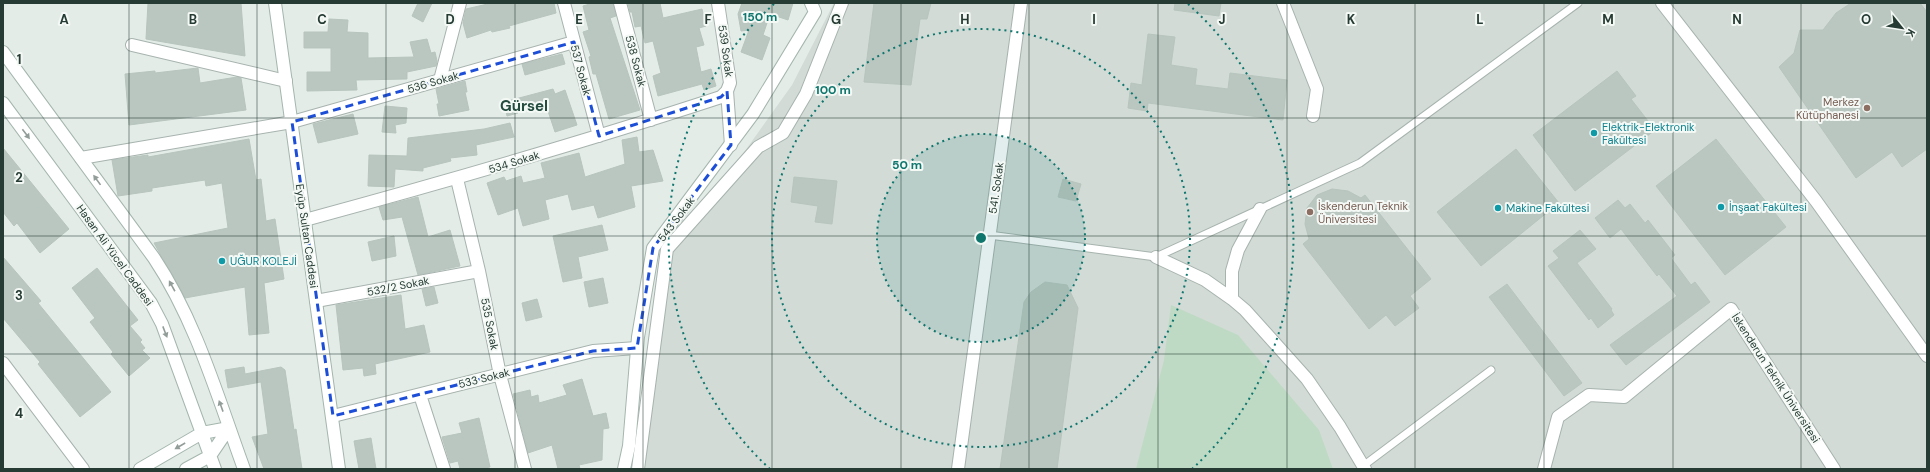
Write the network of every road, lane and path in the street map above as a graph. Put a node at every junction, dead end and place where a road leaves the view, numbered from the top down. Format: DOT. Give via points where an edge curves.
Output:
graph roads {
  1 [pos="275,3"];
  2 [pos="460,3"];
  3 [pos="564,3"];
  4 [pos="620,3"];
  5 [pos="718,3"];
  6 [pos="811,3"];
  7 [pos="842,3"];
  8 [pos="1021,3"];
  9 [pos="1283,3"];
  10 [pos="1578,3"];
  11 [pos="1662,3"];
  12 [pos="574,42"];
  13 [pos="132,45"];
  14 [pos="3,52"];
  15 [pos="440,80"];
  16 [pos="286,81"];
  17 [pos="724,94"];
  18 [pos="3,103"];
  19 [pos="1313,116"];
  20 [pos="651,120"];
  21 [pos="292,122"];
  22 [pos="599,136"];
  23 [pos="731,145"];
  24 [pos="81,158"];
  25 [pos="457,179"];
  26 [pos="1260,209"];
  27 [pos="306,220"];
  28 [pos="989,236"];
  29 [pos="1156,257"];
  30 [pos="479,271"];
  31 [pos="1232,299"];
  32 [pos="316,301"];
  33 [pos="637,348"];
  34 [pos="1927,356"];
  35 [pos="3,363"];
  36 [pos="1491,370"];
  37 [pos="500,375"];
  38 [pos="420,394"];
  39 [pos="332,416"];
  40 [pos="229,428"];
  41 [pos="202,433"];
  42 [pos="210,456"];
  43 [pos="1364,467"];
  44 [pos="83,469"];
  45 [pos="140,469"];
  46 [pos="186,469"];
  47 [pos="215,469"];
  48 [pos="244,469"];
  49 [pos="339,469"];
  50 [pos="444,469"];
  51 [pos="525,469"];
  52 [pos="624,469"];
  53 [pos="638,469"];
  54 [pos="958,469"];
  55 [pos="1544,469"];
  56 [pos="1834,469"];
  1 -- 16 [label="street, Eyüp Sultan Caddesi"];
  2 -- 15 [label="street"];
  3 -- 12 [label="street, 537 Sokak"];
  4 -- 20 [label="street, 538 Sokak"];
  5 -- 17 [label="street, 539 Sokak" via="730,83"];
  6 -- 23 [label="street, 543 Sokak" via="815,12 753,114"];
  7 -- 53 [label="street" via="806,94 783,132 758,147 667,249"];
  8 -- 28 [label="street, 541. Sokak"];
  9 -- 19 [label="street" via="1317,89"];
  10 -- 26 [label="lane" via="1360,163"];
  11 -- 34 [label="street" via="1816,201"];
  12 -- 15 [label="street, 536 Sokak"];
  12 -- 22 [label="street, 537 Sokak"];
  13 -- 16 [label="street"];
  14 -- 24 [label="street"];
  15 -- 21 [label="street, 536 Sokak"];
  16 -- 21 [label="street, Eyüp Sultan Caddesi"];
  17 -- 20 [label="street, 534 Sokak"];
  17 -- 23 [label="street, 539 Sokak"];
  18 -- 41 [label="street, Hasan Ali Yücel Caddesi, one-way" via="151,303 162,324"];
  20 -- 22 [label="street, 534 Sokak"];
  21 -- 24 [label="street, 536 Sokak"];
  21 -- 27 [label="street, Eyüp Sultan Caddesi"];
  22 -- 25 [label="street, 534 Sokak"];
  23 -- 33 [label="street, 543 Sokak" via="653,248"];
  40 -- 24 [label="street, one-way" via="194,333 174,289"];
  25 -- 27 [label="street, 534 Sokak"];
  25 -- 30 [label="street, 535 Sokak"];
  26 -- 29 [label="lane"];
  26 -- 31 [label="street" via="1238,250 1232,271"];
  27 -- 32 [label="street, Eyüp Sultan Caddesi"];
  28 -- 29 [label="lane"];
  28 -- 54 [label="street, 541. Sokak"];
  29 -- 31 [label="street" via="1205,280"];
  30 -- 32 [label="street, 532/2 Sokak"];
  30 -- 37 [label="street, 535 Sokak"];
  31 -- 43 [label="street" via="1307,379"];
  32 -- 39 [label="street, Eyüp Sultan Caddesi"];
  33 -- 37 [label="street, 533 Sokak" via="593,350"];
  33 -- 52 [label="street, 543 Sokak" via="629,446"];
  35 -- 44 [label="street"];
  36 -- 43 [label="lane"];
  37 -- 38 [label="street, 533 Sokak"];
  37 -- 51 [label="street, 535 Sokak"];
  38 -- 39 [label="street, 533 Sokak"];
  38 -- 50 [label="street"];
  39 -- 49 [label="street, Eyüp Sultan Caddesi"];
  40 -- 41 [label="street"];
  40 -- 42 [label="street"];
  40 -- 48 [label="street"];
  41 -- 42 [label="street, Hasan Ali Yücel Caddesi"];
  41 -- 45 [label="street, one-way"];
  42 -- 46 [label="street"];
  42 -- 47 [label="street, Hasan Ali Yücel Caddesi"];
  55 -- 56 [label="street, İskenderun Teknik Üniversitesi" via="1558,417 1589,395 1624,396 1731,309"];
}
